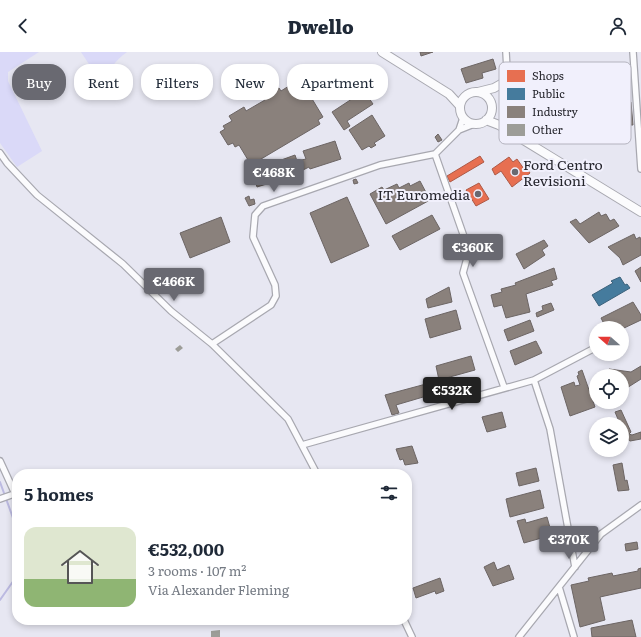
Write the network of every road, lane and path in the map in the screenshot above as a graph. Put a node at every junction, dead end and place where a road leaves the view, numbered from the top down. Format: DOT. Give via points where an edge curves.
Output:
graph roads {
  1 [pos="382,52"];
  2 [pos="506,52"];
  3 [pos="633,52"];
  4 [pos="507,62"];
  5 [pos="499,85"];
  6 [pos="499,88"];
  7 [pos="478,92"];
  8 [pos="449,94"];
  9 [pos="466,95"];
  10 [pos="491,104"];
  11 [pos="460,106"];
  12 [pos="491,113"];
  13 [pos="463,118"];
  14 [pos="486,120"];
  15 [pos="474,124"];
  16 [pos="499,125"];
  17 [pos="459,130"];
  18 [pos="530,144"];
  19 [pos="0,152"];
  20 [pos="435,154"];
  21 [pos="641,169"];
  22 [pos="641,212"];
  23 [pos="212,344"];
  24 [pos="589,351"];
  25 [pos="534,380"];
  26 [pos="504,387"];
  27 [pos="302,445"];
  28 [pos="0,460"];
  29 [pos="314,469"];
  30 [pos="12,491"];
  31 [pos="12,496"];
  32 [pos="1,498"];
  33 [pos="641,505"];
  34 [pos="574,567"];
  35 [pos="560,587"];
  36 [pos="406,625"];
  37 [pos="412,637"];
  38 [pos="519,637"];
  39 [pos="574,637"];
  1 -- 8 [label="main road"];
  2 -- 4 [label="street"];
  3 -- 21 [label="street"];
  5 -- 7 [label="main road"];
  6 -- 10 [label="main road" via="492,96"];
  7 -- 9 [label="main road"];
  7 -- 10 [label="main road" via="488,98"];
  8 -- 9 [label="main road"];
  8 -- 11 [label="main road"];
  9 -- 11 [label="main road"];
  10 -- 12 [label="main road"];
  11 -- 13 [label="main road"];
  12 -- 14 [label="main road"];
  12 -- 16 [label="main road"];
  13 -- 15 [label="main road"];
  13 -- 17 [label="street"];
  14 -- 15 [label="main road"];
  14 -- 16 [label="main road"];
  15 -- 17 [label="street"];
  17 -- 20 [label="street"];
  18 -- 22 [label="main road"];
  19 -- 23 [label="street" via="37,195 123,264 172,311"];
  20 -- 23 [label="street" via="380,165 263,206 255,215 253,237 275,285 276,296 271,305"];
  20 -- 26 [label="street" via="469,251 463,273"];
  23 -- 27 [label="street" via="288,420"];
  24 -- 25 [label="street"];
  25 -- 26 [label="street"];
  25 -- 34 [label="street" via="550,429"];
  26 -- 27 [label="street"];
  27 -- 29 [label="street"];
  28 -- 30 [label="street"];
  31 -- 32 [label="street"];
  33 -- 34 [label="street" via="601,534"];
  34 -- 35 [label="street"];
  35 -- 38 [label="street"];
  35 -- 39 [label="street"];
  36 -- 37 [label="street"];
}
